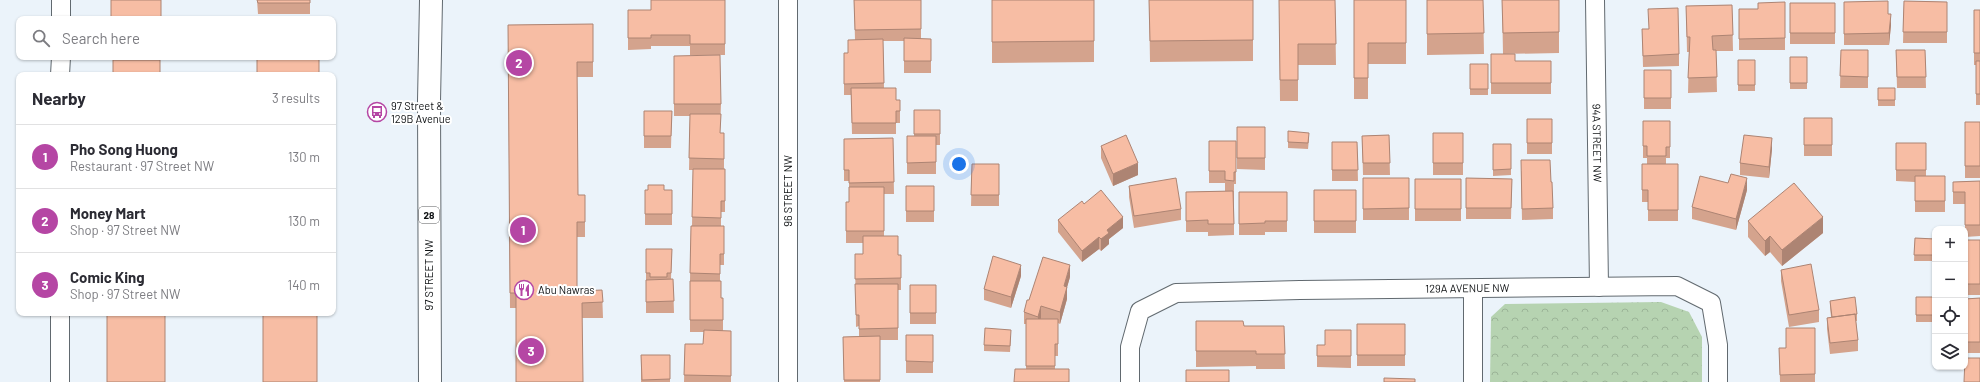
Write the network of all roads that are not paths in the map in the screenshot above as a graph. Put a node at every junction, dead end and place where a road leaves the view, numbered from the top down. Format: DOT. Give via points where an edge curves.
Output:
graph roads {
  1 [pos="61,0"];
  2 [pos="431,0"];
  3 [pos="788,0"];
  4 [pos="1595,0"];
  5 [pos="61,16"];
  6 [pos="60,60"];
  7 [pos="60,72"];
  8 [pos="1599,287"];
  9 [pos="1473,289"];
  10 [pos="60,316"];
  11 [pos="60,382"];
  12 [pos="430,382"];
  13 [pos="788,382"];
  14 [pos="1130,382"];
  15 [pos="1473,382"];
  16 [pos="1718,382"];
  1 -- 5 [label="street"];
  2 -- 12 [label="main road, 97 STREET NW / 28"];
  3 -- 13 [label="street, 96 STREET NW"];
  4 -- 8 [label="street, 94A STREET NW"];
  6 -- 7 [label="street"];
  8 -- 9 [label="street, 129A AVENUE NW"];
  8 -- 16 [label="street, 129A AVENUE NW" via="1677,286 1711,303 1718,345"];
  9 -- 14 [label="street, 129A AVENUE NW" via="1176,293 1140,311 1130,347"];
  9 -- 15 [label="street"];
  10 -- 11 [label="street"];
}
